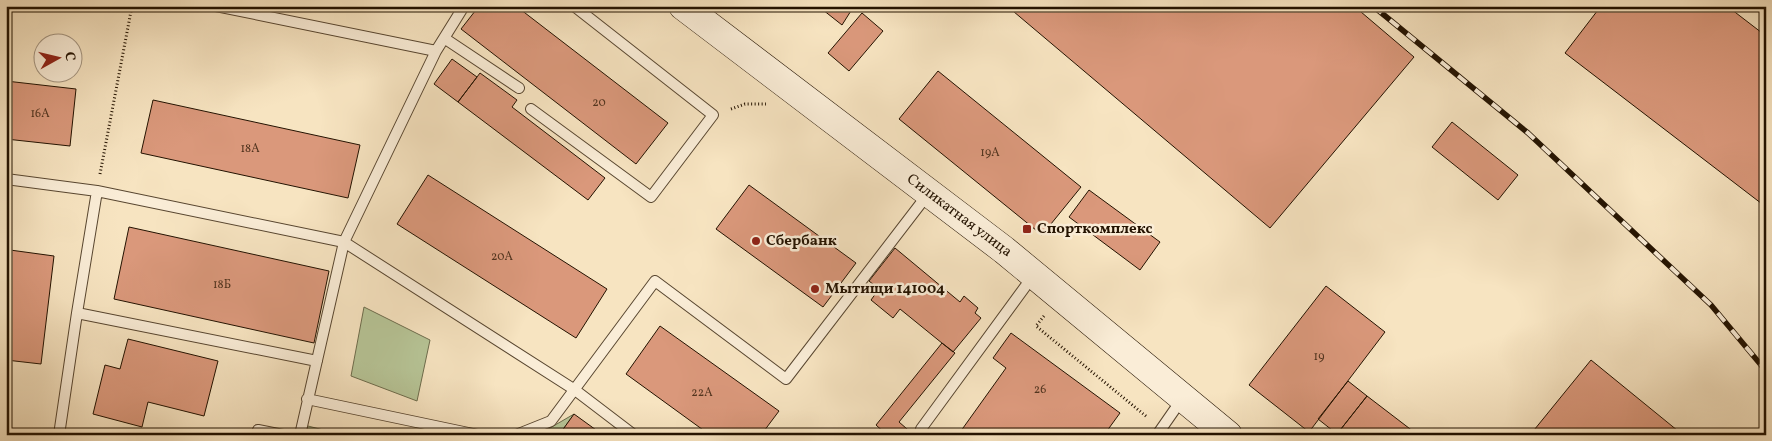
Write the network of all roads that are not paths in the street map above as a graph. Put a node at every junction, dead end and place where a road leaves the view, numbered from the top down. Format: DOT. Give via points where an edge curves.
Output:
graph roads {
  1 [pos="216,6"];
  2 [pos="464,6"];
  3 [pos="574,6"];
  4 [pos="682,6"];
  5 [pos="444,38"];
  6 [pos="436,51"];
  7 [pos="519,88"];
  8 [pos="531,109"];
  9 [pos="6,179"];
  10 [pos="97,191"];
  11 [pos="929,193"];
  12 [pos="344,242"];
  13 [pos="1034,274"];
  14 [pos="77,313"];
  15 [pos="317,361"];
  16 [pos="575,390"];
  17 [pos="1183,398"];
  18 [pos="308,400"];
  19 [pos="921,429"];
  20 [pos="1159,432"];
  21 [pos="59,435"];
  22 [pos="256,435"];
  23 [pos="282,435"];
  24 [pos="300,435"];
  25 [pos="478,435"];
  26 [pos="516,435"];
  27 [pos="634,435"];
  28 [pos="1228,435"];
  1 -- 6 [label="lane"];
  2 -- 5 [label="lane"];
  3 -- 8 [label="lane" via="713,115 651,197"];
  4 -- 11 [label="street, Силикатная улица"];
  5 -- 6 [label="lane"];
  5 -- 7 [label="lane"];
  6 -- 12 [label="lane"];
  9 -- 10 [label="lane"];
  10 -- 12 [label="lane"];
  10 -- 14 [label="lane"];
  11 -- 13 [label="street, Силикатная улица"];
  11 -- 16 [label="lane" via="786,379 655,281"];
  12 -- 15 [label="lane"];
  12 -- 16 [label="lane"];
  13 -- 17 [label="street, Силикатная улица"];
  13 -- 19 [label="lane"];
  14 -- 15 [label="lane"];
  14 -- 21 [label="lane"];
  15 -- 18 [label="lane"];
  16 -- 26 [label="lane" via="551,421"];
  16 -- 27 [label="lane"];
  17 -- 20 [label="lane"];
  17 -- 28 [label="street, Силикатная улица"];
  18 -- 24 [label="lane"];
  18 -- 25 [label="lane"];
  22 -- 23 [label="lane" via="258,430"];
}
